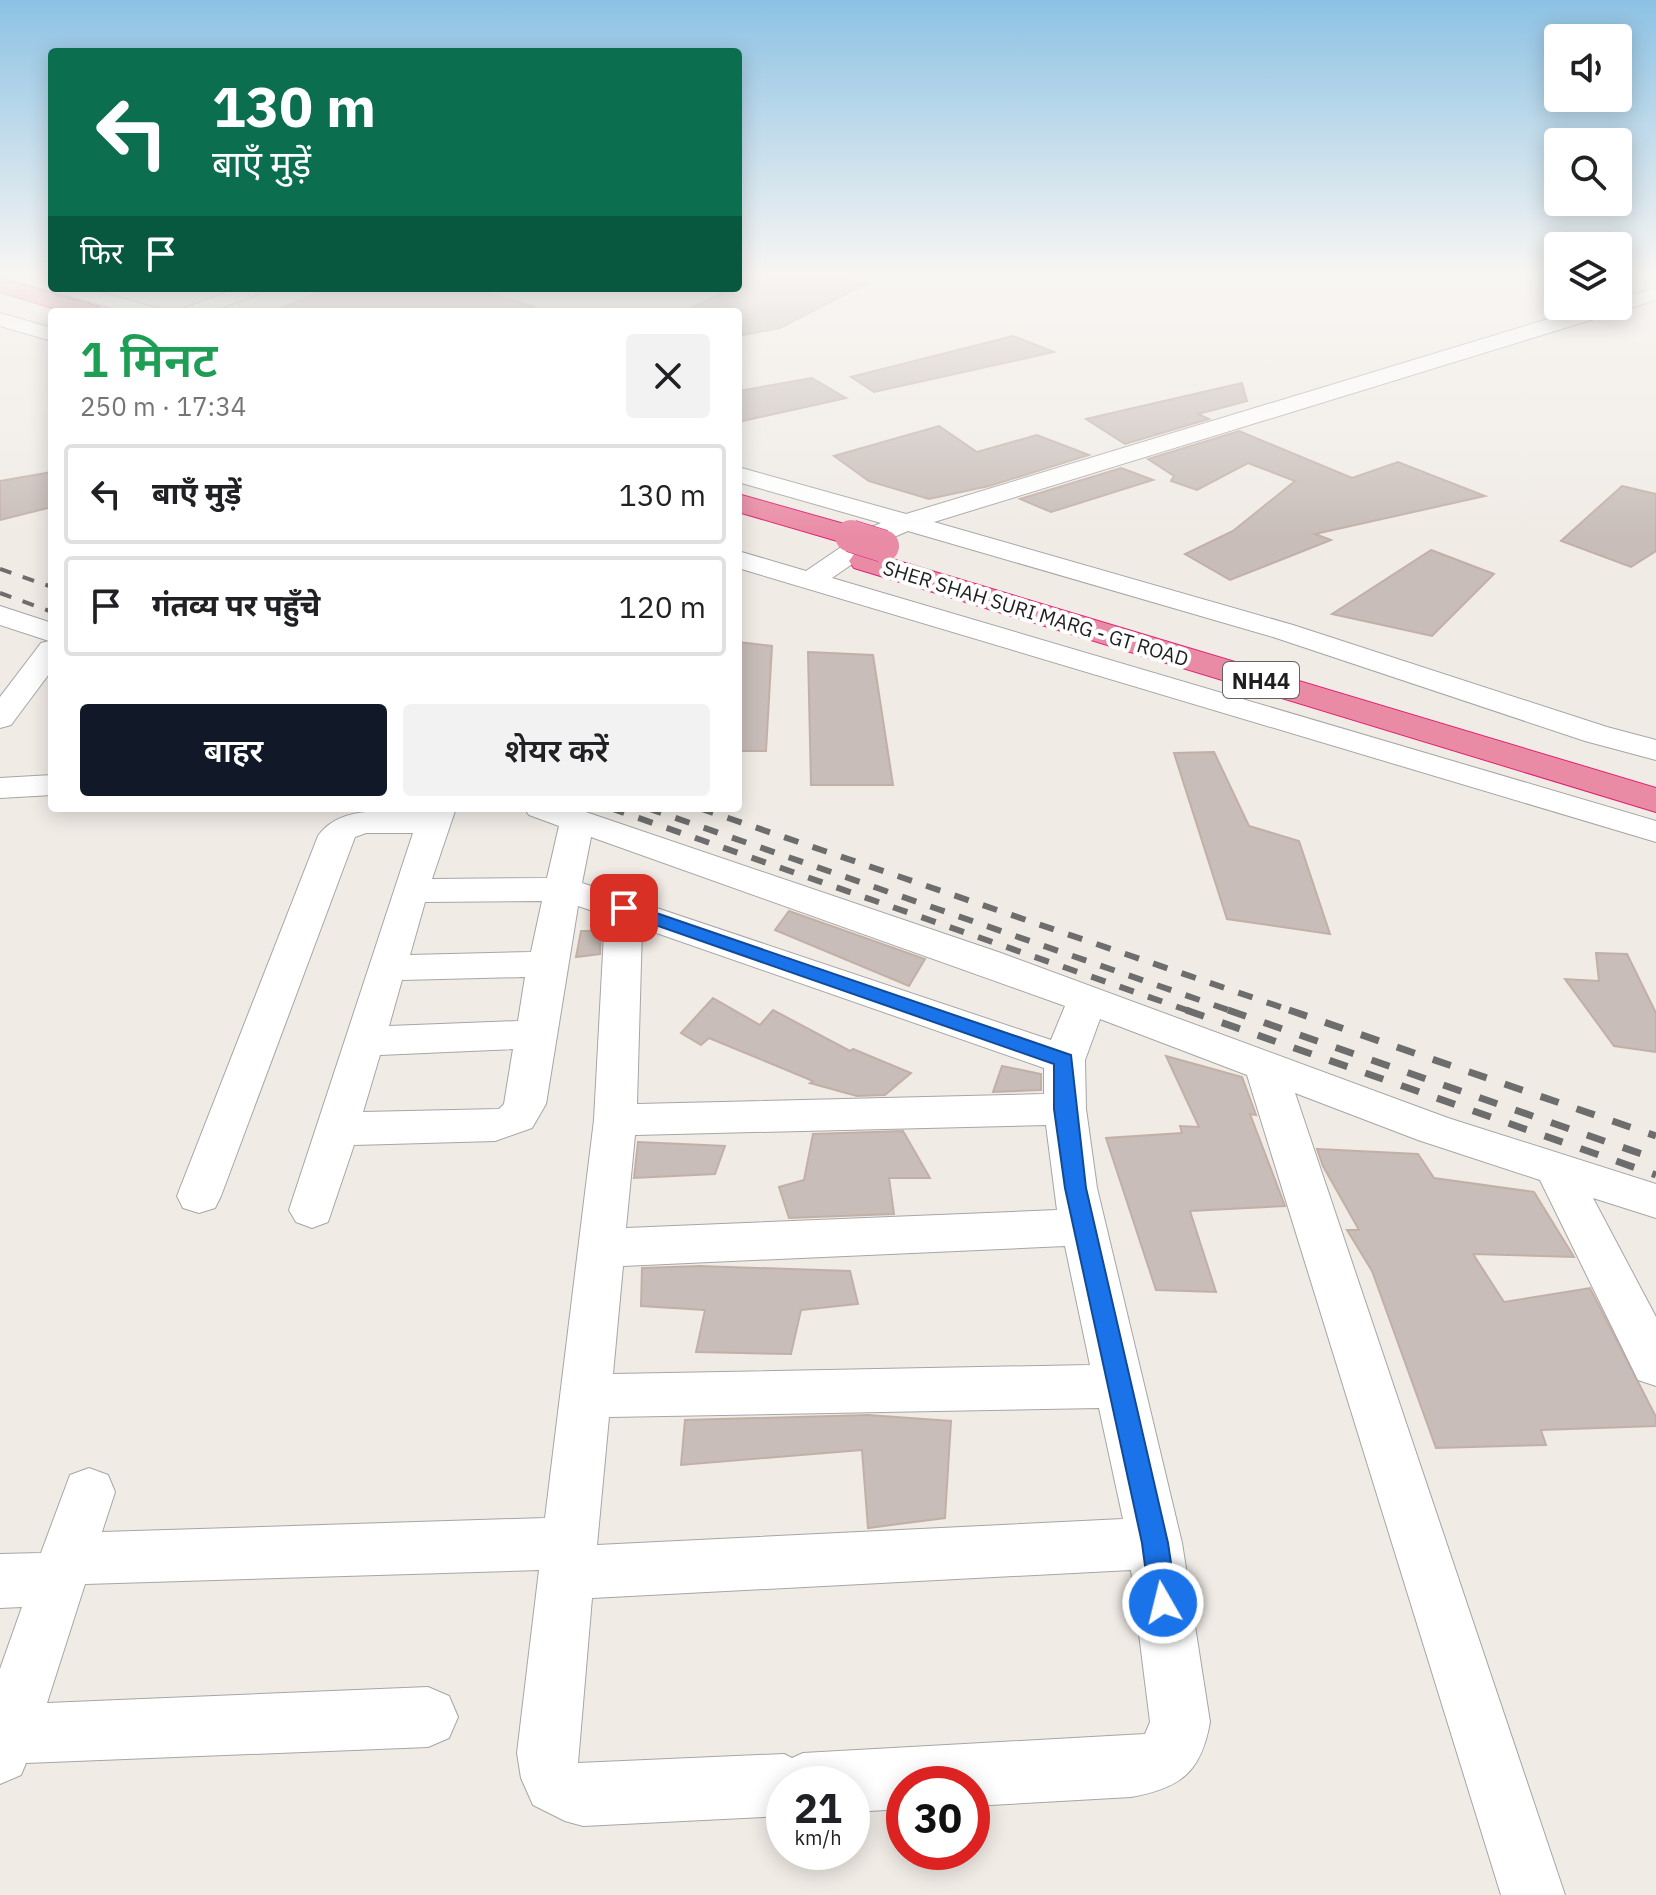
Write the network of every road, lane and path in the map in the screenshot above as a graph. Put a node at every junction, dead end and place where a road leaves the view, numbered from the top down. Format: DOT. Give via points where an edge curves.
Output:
graph roads {
  1 [pos="1431,361"];
  2 [pos="742,475"];
  3 [pos="742,505"];
  4 [pos="908,522"];
  5 [pos="742,524"];
  6 [pos="858,549"];
  7 [pos="742,560"];
  8 [pos="808,582"];
  9 [pos="2,618"];
  10 [pos="48,632"];
  11 [pos="48,654"];
  12 [pos="0,718"];
  13 [pos="1656,750"];
  14 [pos="1656,775"];
  15 [pos="47,778"];
  16 [pos="0,788"];
  17 [pos="1656,800"];
  18 [pos="559,814"];
  19 [pos="437,816"];
  20 [pos="1656,832"];
  21 [pos="564,890"];
  22 [pos="410,891"];
  23 [pos="624,908"];
  24 [pos="547,964"];
  25 [pos="386,968"];
  26 [pos="1087,1000"];
  27 [pos="536,1034"];
  28 [pos="364,1041"];
  29 [pos="1265,1067"];
  30 [pos="1064,1084"];
  31 [pos="615,1120"];
  32 [pos="337,1129"];
  33 [pos="1556,1169"];
  34 [pos="199,1196"];
  35 [pos="1656,1201"];
  36 [pos="312,1210"];
  37 [pos="1084,1227"];
  38 [pos="601,1248"];
  39 [pos="1656,1365"];
  40 [pos="1120,1386"];
  41 [pos="585,1396"];
  42 [pos="89,1492"];
  43 [pos="1155,1543"];
  44 [pos="568,1558"];
  45 [pos="63,1569"];
  46 [pos="0,1581"];
  47 [pos="428,1717"];
  48 [pos="3,1744"];
  49 [pos="870,1781"];
  50 [pos="766,1786"];
  51 [pos="1533,1895"];
  1 -- 4 [label="street"];
  2 -- 4 [label="street"];
  3 -- 6 [label="highway, SHER SHAH SURI MARG - GT ROAD / NH44"];
  4 -- 8 [label="street" via="878,534"];
  4 -- 13 [label="street" via="1283,631"];
  5 -- 6 [label="highway, SHER SHAH SURI MARG - GT ROAD / NH44"];
  6 -- 14 [label="highway, SHER SHAH SURI MARG - GT ROAD / NH44"];
  6 -- 17 [label="highway, SHER SHAH SURI MARG - GT ROAD / NH44"];
  7 -- 8 [label="street, SHER SHAH SURI MARG - GT ROAD"];
  8 -- 20 [label="street, SHER SHAH SURI MARG - GT ROAD"];
  9 -- 10 [label="street"];
  11 -- 12 [label="street"];
  15 -- 16 [label="street"];
  18 -- 21 [label="street"];
  18 -- 26 [label="street"];
  19 -- 22 [label="street"];
  19 -- 34 [label="street" via="364,823 335,836"];
  21 -- 22 [label="street"];
  21 -- 23 [label="street"];
  21 -- 24 [label="street"];
  22 -- 25 [label="street"];
  23 -- 30 [label="street"];
  23 -- 31 [label="street"];
  24 -- 25 [label="street"];
  24 -- 27 [label="street"];
  25 -- 28 [label="street"];
  26 -- 29 [label="street"];
  26 -- 30 [label="street"];
  27 -- 28 [label="street"];
  27 -- 32 [label="street" via="525,1104 510,1123"];
  28 -- 32 [label="street"];
  29 -- 33 [label="street"];
  29 -- 51 [label="street"];
  30 -- 31 [label="street"];
  30 -- 37 [label="street"];
  31 -- 38 [label="street"];
  32 -- 36 [label="street"];
  33 -- 35 [label="street"];
  33 -- 39 [label="street"];
  37 -- 38 [label="street"];
  37 -- 40 [label="street"];
  38 -- 41 [label="street"];
  40 -- 41 [label="street"];
  40 -- 43 [label="street"];
  41 -- 44 [label="street"];
  42 -- 45 [label="street"];
  43 -- 44 [label="street"];
  43 -- 49 [label="street" via="1180,1722 1170,1754 1131,1767"];
  44 -- 45 [label="street"];
  44 -- 50 [label="street" via="547,1753 549,1777 561,1791 583,1795"];
  45 -- 46 [label="street"];
  45 -- 48 [label="street"];
  47 -- 48 [label="street"];
}
